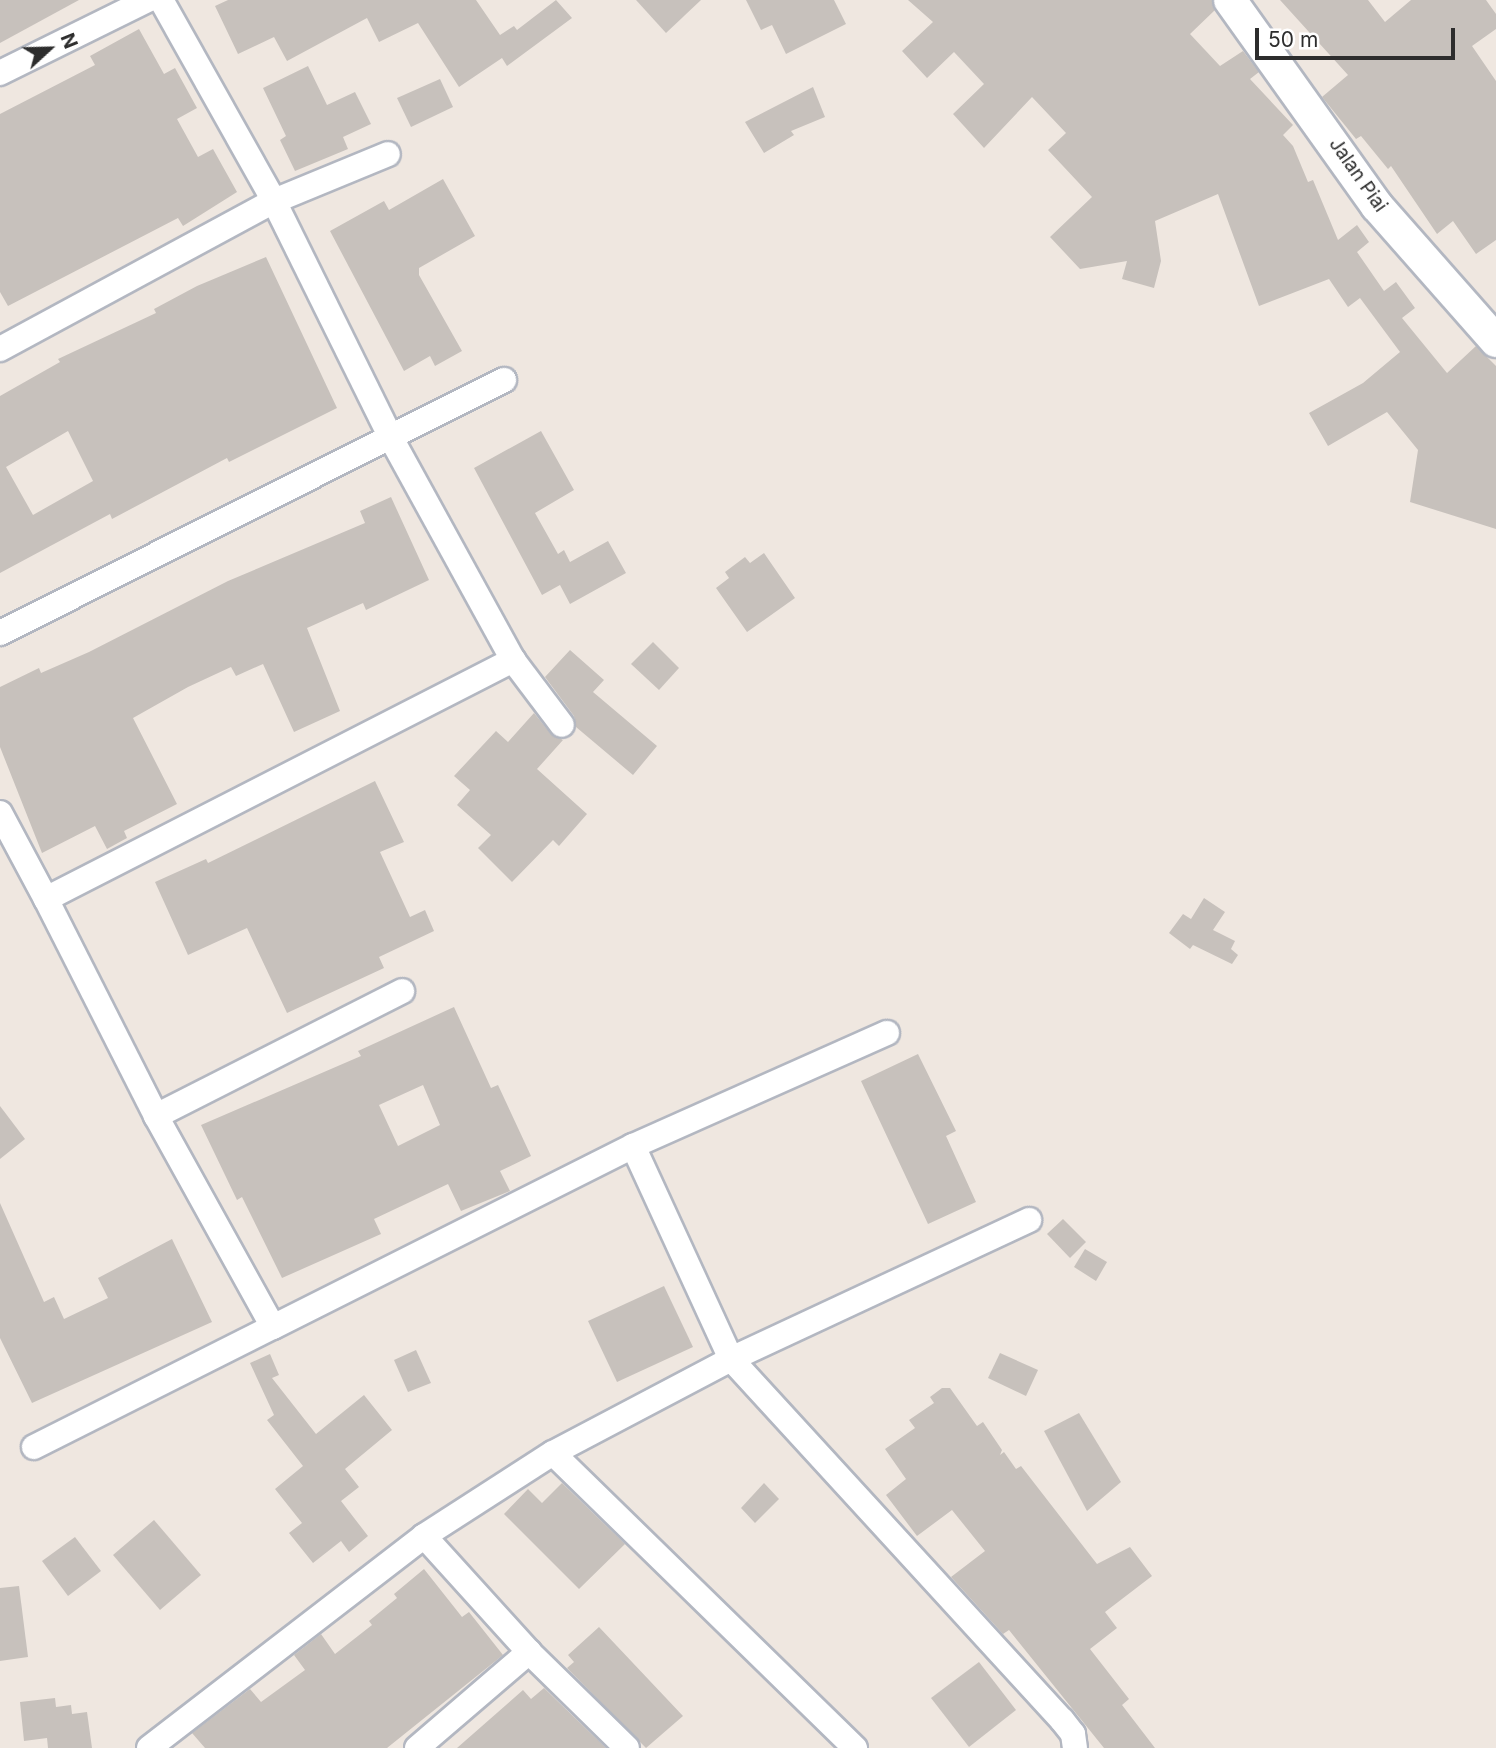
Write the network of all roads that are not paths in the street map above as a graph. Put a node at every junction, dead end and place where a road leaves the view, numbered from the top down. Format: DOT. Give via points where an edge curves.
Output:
graph roads {
  1 [pos="148,0"];
  2 [pos="161,0"];
  3 [pos="1230,0"];
  4 [pos="0,73"];
  5 [pos="388,154"];
  6 [pos="274,201"];
  7 [pos="1496,341"];
  8 [pos="0,349"];
  9 [pos="504,380"];
  10 [pos="389,434"];
  11 [pos="0,634"];
  12 [pos="513,660"];
  13 [pos="562,725"];
  14 [pos="0,813"];
  15 [pos="46,899"];
  16 [pos="402,991"];
  17 [pos="887,1033"];
  18 [pos="156,1116"];
  19 [pos="633,1146"];
  20 [pos="1029,1220"];
  21 [pos="273,1327"];
  22 [pos="731,1359"];
  23 [pos="34,1447"];
  24 [pos="553,1453"];
  25 [pos="424,1535"];
  26 [pos="529,1652"];
  27 [pos="420,1747"];
  28 [pos="149,1748"];
  29 [pos="627,1748"];
  30 [pos="855,1748"];
  31 [pos="1074,1748"];
  1 -- 4 [label="street"];
  2 -- 6 [label="street"];
  3 -- 7 [label="street, Jalan Piai" via="1377,206"];
  5 -- 6 [label="street"];
  6 -- 8 [label="street"];
  6 -- 10 [label="street"];
  9 -- 10 [label="street"];
  10 -- 11 [label="street"];
  10 -- 12 [label="street"];
  12 -- 13 [label="street"];
  12 -- 15 [label="street"];
  14 -- 15 [label="street"];
  15 -- 18 [label="street"];
  16 -- 18 [label="street"];
  17 -- 19 [label="street"];
  18 -- 21 [label="street"];
  19 -- 21 [label="street"];
  19 -- 22 [label="street"];
  20 -- 22 [label="street"];
  21 -- 23 [label="street"];
  22 -- 24 [label="street"];
  22 -- 31 [label="street" via="1062,1720 1073,1734"];
  24 -- 25 [label="street"];
  24 -- 30 [label="street"];
  25 -- 26 [label="street"];
  25 -- 28 [label="street"];
  26 -- 27 [label="street"];
  26 -- 29 [label="street"];
}
